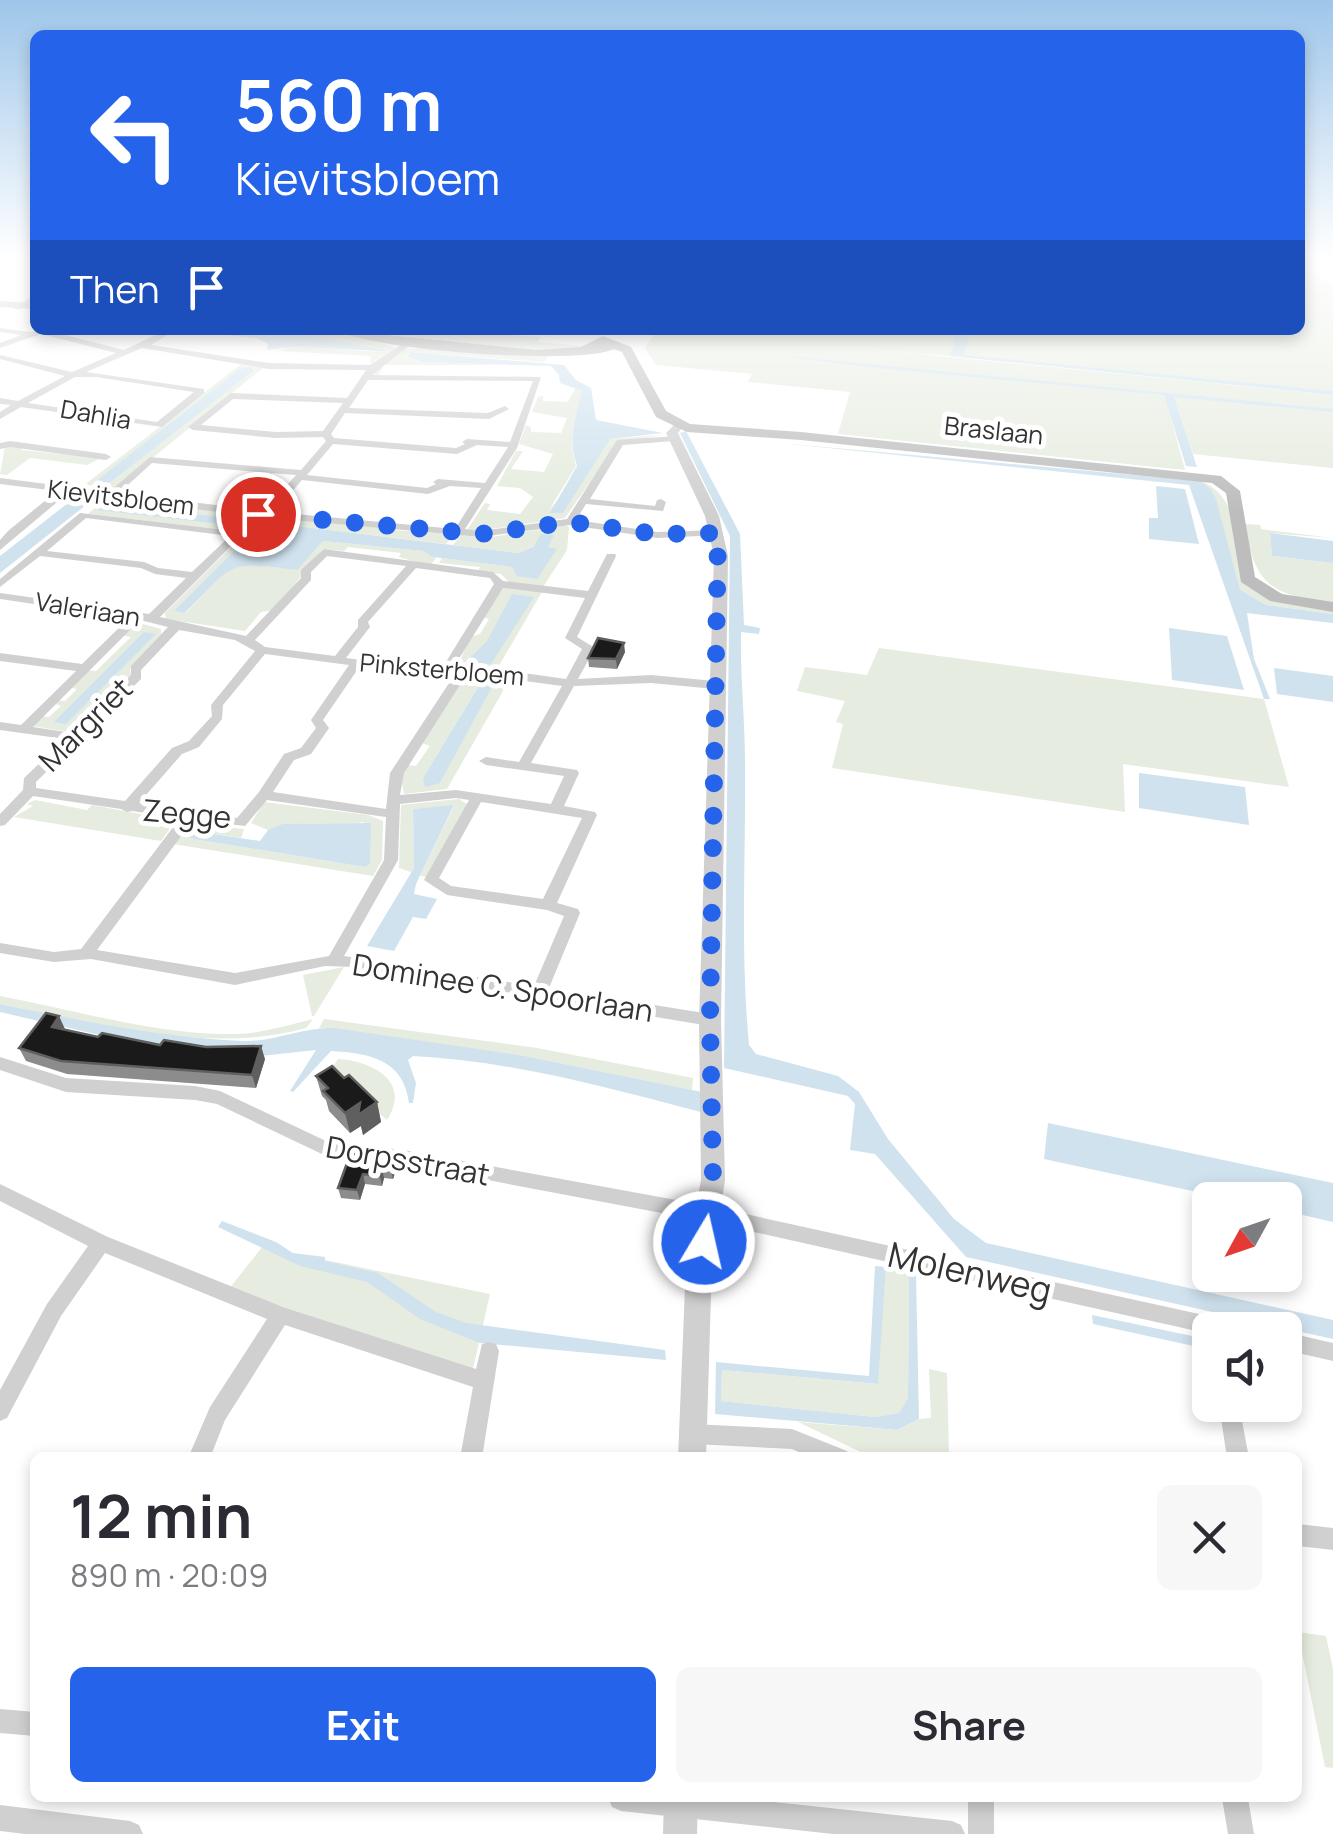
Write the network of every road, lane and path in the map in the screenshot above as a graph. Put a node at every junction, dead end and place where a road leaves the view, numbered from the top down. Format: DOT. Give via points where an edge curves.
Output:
graph roads {
  1 [pos="79,341"];
  2 [pos="152,341"];
  3 [pos="402,341"];
  4 [pos="410,342"];
  5 [pos="604,342"];
  6 [pos="143,346"];
  7 [pos="130,353"];
  8 [pos="0,361"];
  9 [pos="369,372"];
  10 [pos="96,374"];
  11 [pos="73,375"];
  12 [pos="0,401"];
  13 [pos="20,404"];
  14 [pos="39,404"];
  15 [pos="346,406"];
  16 [pos="528,410"];
  17 [pos="0,416"];
  18 [pos="0,426"];
  19 [pos="676,431"];
  20 [pos="328,438"];
  21 [pos="513,445"];
  22 [pos="0,446"];
  23 [pos="106,457"];
  24 [pos="302,475"];
  25 [pos="0,481"];
  26 [pos="489,486"];
  27 [pos="66,490"];
  28 [pos="110,496"];
  29 [pos="584,501"];
  30 [pos="662,502"];
  31 [pos="263,514"];
  32 [pos="570,522"];
  33 [pos="6,532"];
  34 [pos="458,532"];
  35 [pos="718,533"];
  36 [pos="238,534"];
  37 [pos="0,547"];
  38 [pos="38,553"];
  39 [pos="611,556"];
  40 [pos="412,566"];
  41 [pos="195,576"];
  42 [pos="0,584"];
  43 [pos="500,584"];
  44 [pos="592,595"];
  45 [pos="0,596"];
  46 [pos="1328,607"];
  47 [pos="136,616"];
  48 [pos="152,618"];
  49 [pos="174,628"];
  50 [pos="250,638"];
  51 [pos="262,650"];
  52 [pos="0,657"];
  53 [pos="338,660"];
  54 [pos="358,662"];
  55 [pos="84,668"];
  56 [pos="444,674"];
  57 [pos="461,674"];
  58 [pos="568,682"];
  59 [pos="715,685"];
  60 [pos="0,726"];
  61 [pos="23,730"];
  62 [pos="70,736"];
  63 [pos="486,761"];
  64 [pos="523,766"];
  65 [pos="30,791"];
  66 [pos="264,795"];
  67 [pos="478,798"];
  68 [pos="393,807"];
  69 [pos="127,808"];
  70 [pos="556,809"];
  71 [pos="188,816"];
  72 [pos="0,822"];
  73 [pos="548,905"];
  74 [pos="0,948"];
  75 [pos="86,954"];
  76 [pos="334,960"];
  77 [pos="540,992"];
  78 [pos="710,1020"];
  79 [pos="1,1065"];
  80 [pos="0,1192"];
  81 [pos="709,1214"];
  82 [pos="101,1242"];
  83 [pos="280,1315"];
  84 [pos="1192,1322"];
  85 [pos="1302,1346"];
  86 [pos="489,1351"];
  87 [pos="1333,1352"];
  88 [pos="484,1381"];
  89 [pos="0,1412"];
  90 [pos="1232,1422"];
  91 [pos="692,1446"];
  92 [pos="201,1452"];
  93 [pos="471,1452"];
  94 [pos="823,1452"];
  95 [pos="1237,1452"];
  96 [pos="1302,1536"];
  97 [pos="1333,1538"];
  98 [pos="0,1721"];
  99 [pos="30,1724"];
  100 [pos="639,1802"];
  101 [pos="981,1802"];
  102 [pos="1235,1802"];
  103 [pos="680,1812"];
  104 [pos="0,1818"];
  105 [pos="130,1834"];
  106 [pos="952,1834"];
  107 [pos="980,1834"];
  108 [pos="1240,1834"];
  1 -- 7 [label="street"];
  2 -- 6 [label="street"];
  3 -- 4 [label="main road"];
  4 -- 5 [label="main road" via="553,352"];
  4 -- 9 [label="street"];
  5 -- 19 [label="main road" via="628,354"];
  6 -- 7 [label="street"];
  6 -- 9 [label="street" via="269,366"];
  7 -- 10 [label="street" via="132,358"];
  7 -- 11 [label="street"];
  8 -- 11 [label="street"];
  9 -- 15 [label="street"];
  9 -- 16 [label="street" via="538,380"];
  10 -- 11 [label="street"];
  10 -- 14 [label="street"];
  10 -- 14 [label="street, Dahlia" via="202,392 158,425"];
  11 -- 13 [label="street"];
  12 -- 13 [label="street"];
  13 -- 14 [label="street"];
  13 -- 17 [label="street"];
  14 -- 18 [label="street"];
  15 -- 16 [label="street" via="489,416"];
  15 -- 20 [label="street"];
  15 -- 20 [label="street" via="230,396 193,427"];
  16 -- 21 [label="street"];
  19 -- 29 [label="street" via="620,442"];
  19 -- 35 [label="street"];
  19 -- 46 [label="main road, Braslaan" via="802,436 1182,474 1233,498 1247,579 1254,586 1272,598"];
  20 -- 21 [label="street" via="457,451 475,443"];
  20 -- 24 [label="street"];
  21 -- 26 [label="street"];
  22 -- 23 [label="street"];
  24 -- 26 [label="street" via="428,491 448,483"];
  24 -- 28 [label="street" via="150,460"];
  24 -- 31 [label="street"];
  25 -- 27 [label="street, Kievitsbloem"];
  26 -- 34 [label="street"];
  27 -- 28 [label="street, Kievitsbloem"];
  27 -- 33 [label="street"];
  28 -- 31 [label="street, Kievitsbloem"];
  29 -- 30 [label="street" via="659,508"];
  29 -- 32 [label="street"];
  31 -- 34 [label="street, Kievitsbloem"];
  31 -- 36 [label="street"];
  32 -- 34 [label="street, Kievitsbloem"];
  32 -- 35 [label="street, Kievitsbloem" via="657,534"];
  33 -- 37 [label="street" via="11,538"];
  35 -- 59 [label="street"];
  36 -- 38 [label="street" via="84,515"];
  36 -- 41 [label="street"];
  38 -- 41 [label="street"];
  38 -- 42 [label="street"];
  39 -- 44 [label="street"];
  40 -- 43 [label="street" via="493,575"];
  40 -- 50 [label="street" via="324,552"];
  40 -- 53 [label="street"];
  41 -- 48 [label="street"];
  43 -- 44 [label="street"];
  43 -- 56 [label="street"];
  44 -- 58 [label="street" via="570,638 589,648"];
  45 -- 47 [label="street, Valeriaan"];
  47 -- 48 [label="street, Valeriaan"];
  47 -- 55 [label="street"];
  48 -- 49 [label="street, Valeriaan"];
  49 -- 50 [label="street"];
  49 -- 62 [label="street, Margriet" via="82,733"];
  50 -- 51 [label="street"];
  51 -- 53 [label="street, Pinksterbloem"];
  51 -- 69 [label="street" via="217,704 218,716 194,744 176,751"];
  52 -- 55 [label="street"];
  53 -- 54 [label="street, Pinksterbloem"];
  54 -- 56 [label="street, Pinksterbloem"];
  54 -- 66 [label="street" via="317,720 323,728"];
  55 -- 61 [label="street"];
  56 -- 57 [label="street, Pinksterbloem"];
  57 -- 58 [label="street, Pinksterbloem"];
  57 -- 68 [label="street" via="397,773"];
  58 -- 59 [label="street, Pinksterbloem"];
  58 -- 64 [label="street"];
  59 -- 78 [label="street"];
  60 -- 61 [label="street"];
  61 -- 62 [label="street"];
  62 -- 65 [label="street, Margriet" via="29,781"];
  63 -- 64 [label="street"];
  64 -- 70 [label="street" via="572,773"];
  65 -- 69 [label="street, Zegge"];
  65 -- 72 [label="street, Margriet"];
  66 -- 68 [label="street, Zegge"];
  66 -- 71 [label="street, Zegge" via="240,824"];
  67 -- 68 [label="street, Zegge" via="446,794"];
  67 -- 70 [label="street, Zegge"];
  67 -- 73 [label="street" via="431,880 448,890"];
  68 -- 76 [label="street" via="390,860"];
  69 -- 71 [label="street, Zegge"];
  70 -- 73 [label="street" via="590,814"];
  71 -- 75 [label="street"];
  73 -- 77 [label="street" via="573,913"];
  74 -- 75 [label="street, Dominee C. Spoorlaan" via="54,957"];
  75 -- 76 [label="street, Dominee C. Spoorlaan" via="235,980"];
  76 -- 77 [label="street, Dominee C. Spoorlaan"];
  77 -- 78 [label="street, Dominee C. Spoorlaan"];
  78 -- 81 [label="street"];
  79 -- 81 [label="street, Dorpsstraat" via="66,1085 220,1098 324,1148"];
  80 -- 82 [label="street"];
  81 -- 84 [label="street, Molenweg"];
  81 -- 91 [label="street" via="700,1263"];
  82 -- 83 [label="street"];
  82 -- 89 [label="street" via="54,1310"];
  83 -- 88 [label="street"];
  83 -- 92 [label="street" via="217,1414"];
  85 -- 87 [label="street"];
  86 -- 88 [label="street"];
  88 -- 93 [label="street"];
  90 -- 95 [label="street"];
  91 -- 94 [label="street" via="792,1439"];
  96 -- 97 [label="street"];
  98 -- 99 [label="street"];
  100 -- 103 [label="street"];
  101 -- 107 [label="street"];
  102 -- 108 [label="street"];
  103 -- 106 [label="street"];
  104 -- 105 [label="street"];
}
